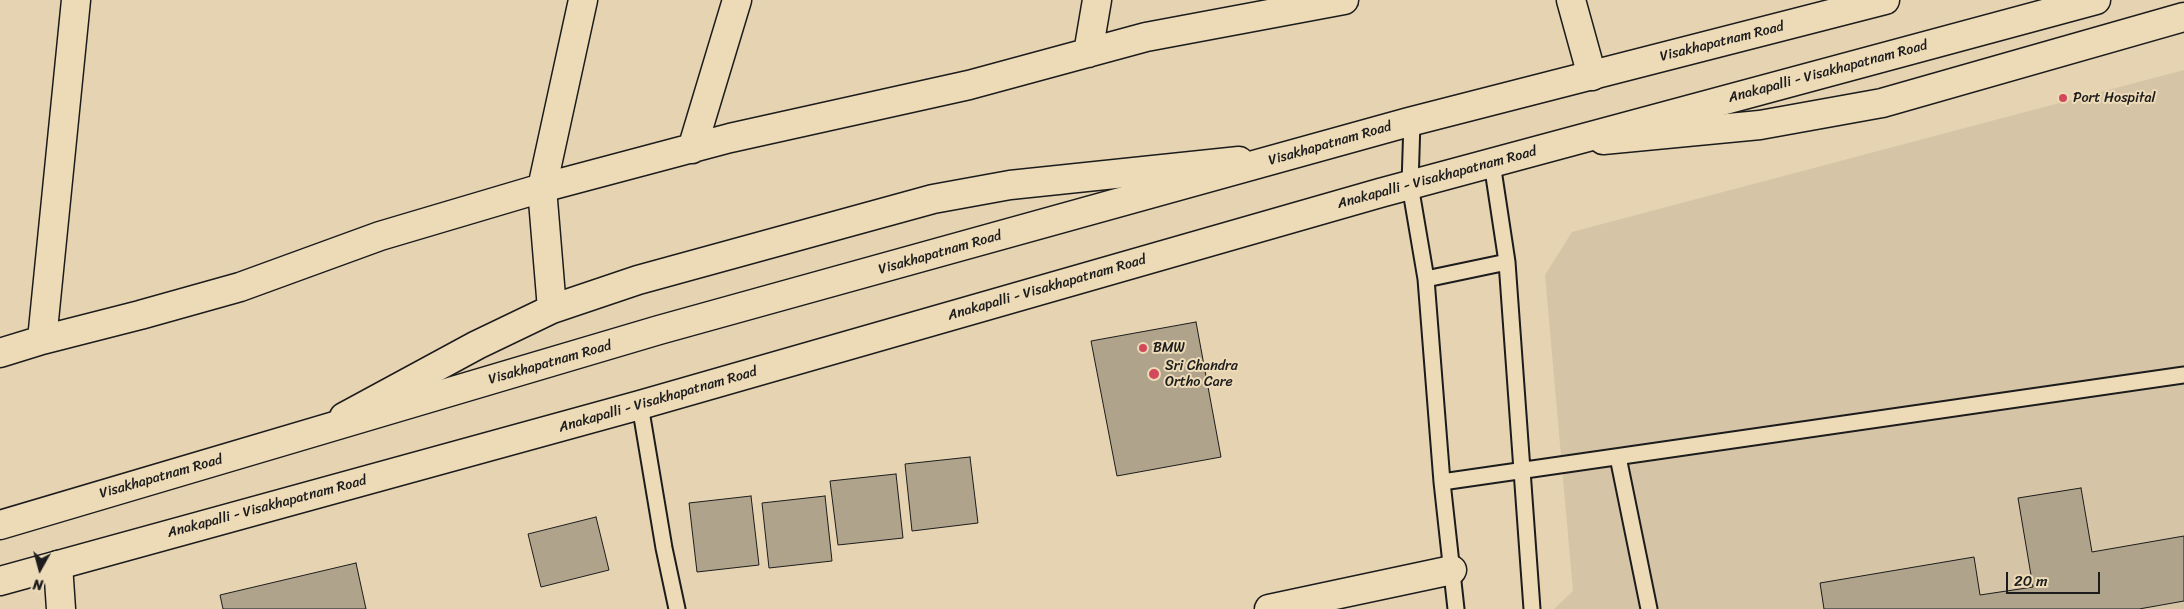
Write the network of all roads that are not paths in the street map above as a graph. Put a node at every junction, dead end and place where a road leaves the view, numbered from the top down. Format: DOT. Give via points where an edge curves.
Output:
graph roads {
  1 [pos="76,0"];
  2 [pos="583,0"];
  3 [pos="737,0"];
  4 [pos="1097,0"];
  5 [pos="1344,0"];
  6 [pos="1571,0"];
  7 [pos="2096,0"];
  8 [pos="1869,2"];
  9 [pos="2184,17"];
  10 [pos="1088,53"];
  11 [pos="1592,76"];
  12 [pos="1412,121"];
  13 [pos="1566,143"];
  14 [pos="692,149"];
  15 [pos="1288,156"];
  16 [pos="1492,163"];
  17 [pos="1410,185"];
  18 [pos="542,188"];
  19 [pos="1507,262"];
  20 [pos="1426,279"];
  21 [pos="552,309"];
  22 [pos="42,340"];
  23 [pos="0,353"];
  24 [pos="2184,375"];
  25 [pos="640,405"];
  26 [pos="320,430"];
  27 [pos="1618,456"];
  28 [pos="1523,471"];
  29 [pos="1442,482"];
  30 [pos="0,524"];
  31 [pos="58,564"];
  32 [pos="1452,570"];
  33 [pos="0,581"];
  34 [pos="60,609"];
  35 [pos="677,609"];
  36 [pos="1269,609"];
  37 [pos="1456,609"];
  38 [pos="1532,609"];
  39 [pos="1649,609"];
  1 -- 22 [label="street"];
  2 -- 18 [label="street"];
  3 -- 14 [label="street"];
  4 -- 10 [label="street"];
  5 -- 10 [label="street" via="1146,37"];
  6 -- 11 [label="street"];
  7 -- 13 [label="street, Anakapalli - Visakhapatnam Road"];
  8 -- 11 [label="street, Visakhapatnam Road"];
  9 -- 13 [label="street" via="1882,103 1742,128"];
  10 -- 14 [label="street" via="969,85"];
  11 -- 12 [label="street, Visakhapatnam Road"];
  12 -- 15 [label="street, Visakhapatnam Road"];
  12 -- 17 [label="lane"];
  13 -- 16 [label="street, Anakapalli - Visakhapatnam Road"];
  14 -- 18 [label="street"];
  15 -- 21 [label="street" via="1010,185 933,199 638,280"];
  15 -- 26 [label="street, Visakhapatnam Road" via="659,330"];
  16 -- 17 [label="street, Anakapalli - Visakhapatnam Road"];
  16 -- 19 [label="lane"];
  17 -- 20 [label="lane"];
  17 -- 25 [label="street, Anakapalli - Visakhapatnam Road"];
  18 -- 21 [label="street"];
  18 -- 22 [label="street" via="380,236 240,287"];
  19 -- 20 [label="lane"];
  19 -- 28 [label="lane"];
  20 -- 29 [label="lane"];
  21 -- 26 [label="street" via="477,345"];
  22 -- 23 [label="street"];
  24 -- 27 [label="lane"];
  25 -- 31 [label="street, Anakapalli - Visakhapatnam Road"];
  25 -- 35 [label="lane"];
  26 -- 30 [label="street, Visakhapatnam Road"];
  27 -- 28 [label="lane"];
  27 -- 39 [label="lane"];
  28 -- 29 [label="lane"];
  28 -- 38 [label="lane"];
  29 -- 32 [label="lane"];
  31 -- 33 [label="street, Anakapalli - Visakhapatnam Road"];
  31 -- 34 [label="street"];
  32 -- 36 [label="street"];
  32 -- 37 [label="lane"];
}
